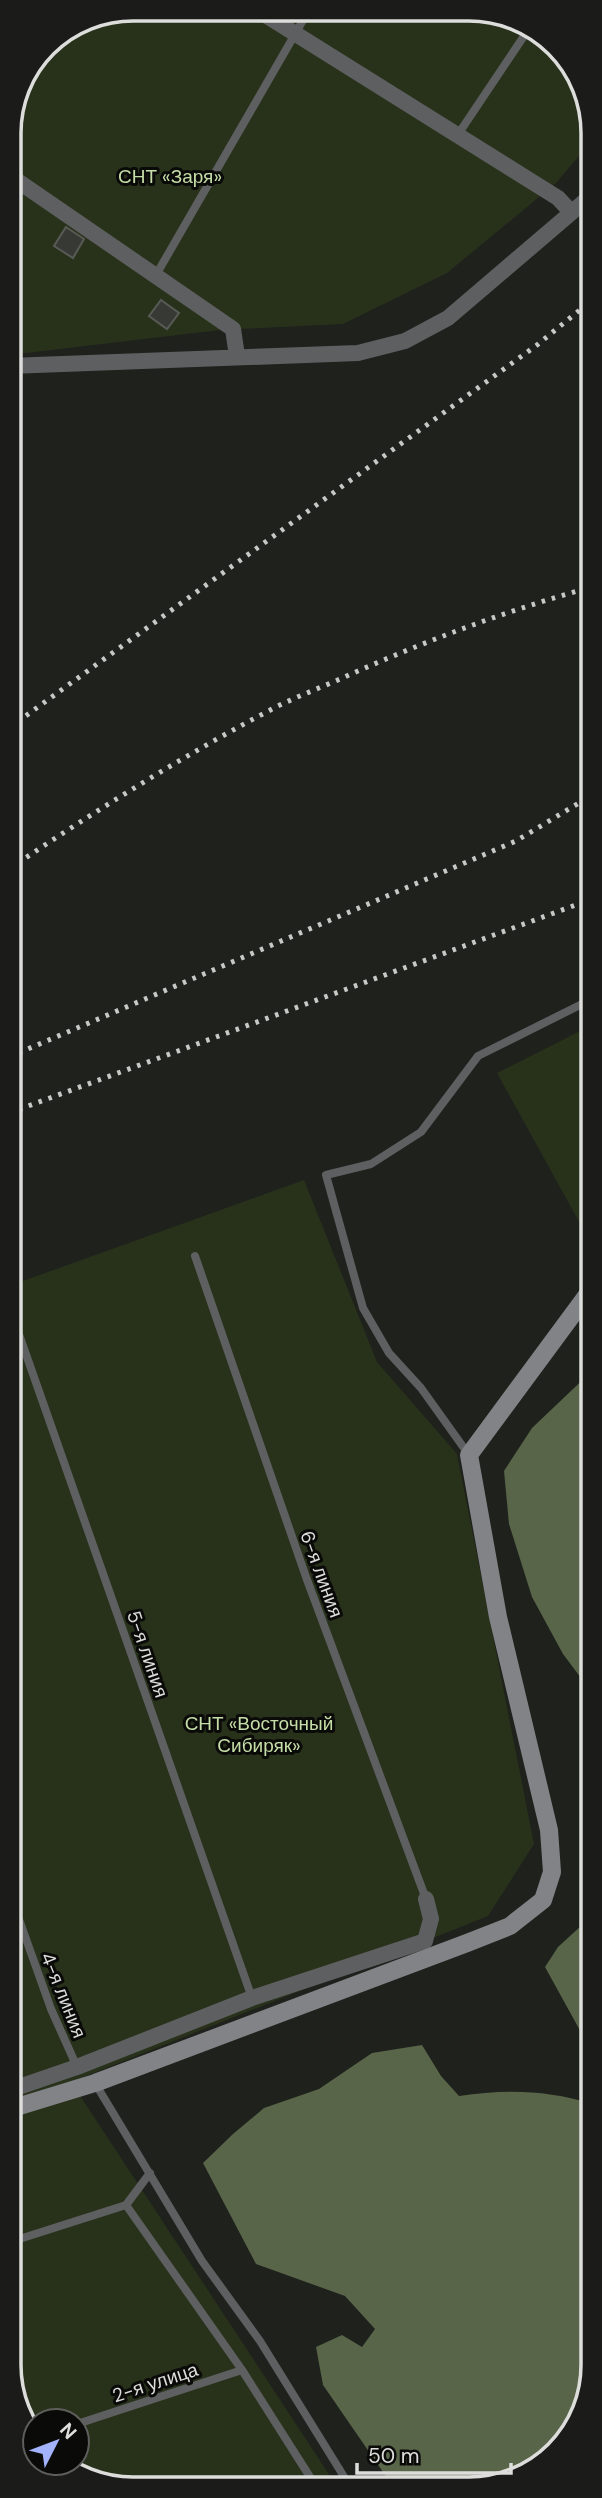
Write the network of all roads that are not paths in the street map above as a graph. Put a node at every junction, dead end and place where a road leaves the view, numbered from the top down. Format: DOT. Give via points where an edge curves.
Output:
graph roads {
  1 [pos="276,21"];
  2 [pos="303,21"];
  3 [pos="296,33"];
  4 [pos="524,36"];
  5 [pos="457,136"];
  6 [pos="21,183"];
  7 [pos="581,204"];
  8 [pos="571,212"];
  9 [pos="156,275"];
  10 [pos="237,356"];
  11 [pos="21,365"];
  12 [pos="581,1005"];
  13 [pos="195,1256"];
  14 [pos="581,1303"];
  15 [pos="21,1340"];
  16 [pos="469,1455"];
  17 [pos="426,1899"];
  18 [pos="21,1925"];
  19 [pos="252,1998"];
  20 [pos="77,2067"];
  21 [pos="95,2083"];
  22 [pos="21,2086"];
  23 [pos="21,2106"];
  24 [pos="150,2173"];
  25 [pos="126,2205"];
  26 [pos="21,2238"];
  27 [pos="242,2370"];
  28 [pos="91,2419"];
  29 [pos="311,2477"];
  30 [pos="344,2477"];
  1 -- 3 [label="street"];
  2 -- 3 [label="lane"];
  3 -- 5 [label="street"];
  3 -- 9 [label="lane"];
  4 -- 5 [label="lane"];
  5 -- 8 [label="street" via="558,198"];
  6 -- 9 [label="street"];
  7 -- 8 [label="street"];
  8 -- 10 [label="street" via="448,318 405,341 358,353"];
  9 -- 10 [label="street" via="233,329"];
  10 -- 11 [label="street"];
  12 -- 16 [label="lane" via="478,1056 421,1132 371,1164 326,1175 363,1308 389,1353 421,1388"];
  13 -- 17 [label="lane, 6-я линия" via="306,1577"];
  14 -- 16 [label="street"];
  15 -- 19 [label="lane, 5-я линия"];
  16 -- 21 [label="street" via="498,1617 549,1830 552,1872 543,1900 510,1926"];
  17 -- 19 [label="street" via="431,1919 425,1941"];
  18 -- 20 [label="lane, 4-я линия"];
  19 -- 20 [label="street"];
  20 -- 22 [label="street"];
  21 -- 23 [label="street"];
  21 -- 24 [label="lane"];
  24 -- 25 [label="lane"];
  24 -- 30 [label="lane" via="202,2261 260,2342"];
  25 -- 26 [label="lane"];
  25 -- 27 [label="lane"];
  27 -- 28 [label="lane, 2-я улица"];
  27 -- 29 [label="lane"];
}
